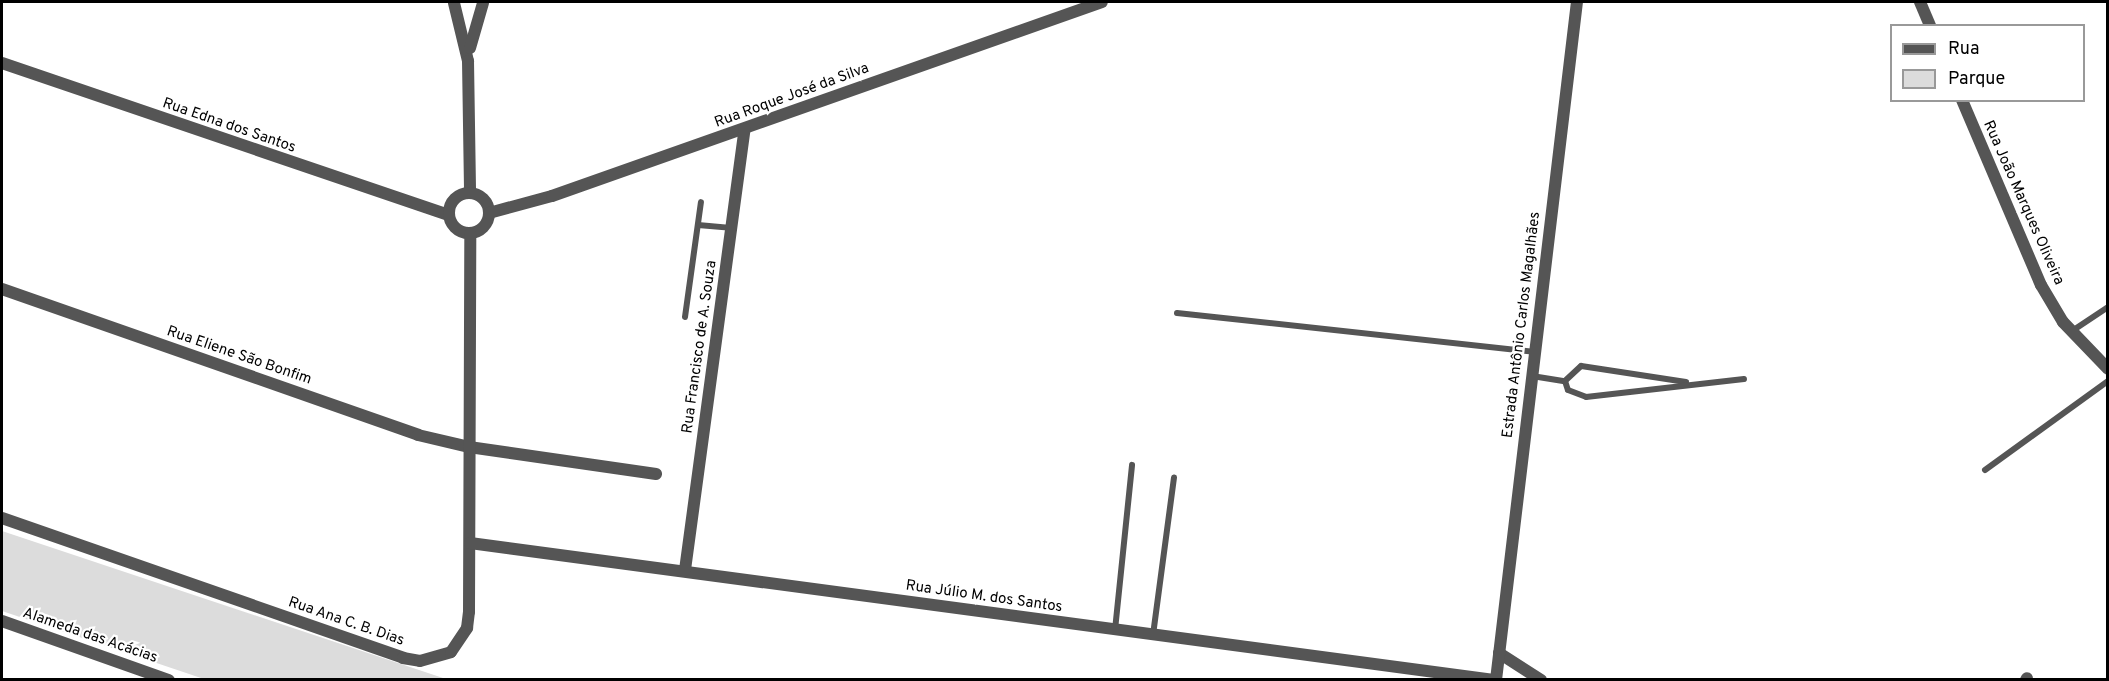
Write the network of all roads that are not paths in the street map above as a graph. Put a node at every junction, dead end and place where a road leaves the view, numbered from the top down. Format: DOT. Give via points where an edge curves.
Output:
graph roads {
  1 [pos="454,2"];
  2 [pos="483,2"];
  3 [pos="1102,2"];
  4 [pos="1577,2"];
  5 [pos="1920,2"];
  6 [pos="1929,24"];
  7 [pos="468,61"];
  8 [pos="2,63"];
  9 [pos="1963,102"];
  10 [pos="745,129"];
  11 [pos="470,193"];
  12 [pos="701,202"];
  13 [pos="489,213"];
  14 [pos="448,215"];
  15 [pos="698,225"];
  16 [pos="731,228"];
  17 [pos="470,234"];
  18 [pos="2,289"];
  19 [pos="2108,307"];
  20 [pos="1177,313"];
  21 [pos="685,317"];
  22 [pos="2071,331"];
  23 [pos="1535,352"];
  24 [pos="2108,369"];
  25 [pos="1532,376"];
  26 [pos="1744,379"];
  27 [pos="1565,381"];
  28 [pos="2108,381"];
  29 [pos="1686,382"];
  30 [pos="469,447"];
  31 [pos="1132,465"];
  32 [pos="1985,470"];
  33 [pos="656,474"];
  34 [pos="1174,477"];
  35 [pos="2,518"];
  36 [pos="470,543"];
  37 [pos="685,570"];
  38 [pos="2,621"];
  39 [pos="1115,630"];
  40 [pos="1153,635"];
  41 [pos="1499,653"];
  42 [pos="151,676"];
  43 [pos="169,680"];
  44 [pos="1495,680"];
  45 [pos="1541,680"];
  1 -- 2 [label="street" via="472,8"];
  1 -- 7 [label="street"];
  2 -- 7 [label="street"];
  3 -- 10 [label="street, Rua Roque José da Silva"];
  4 -- 23 [label="street, Estrada Antônio Carlos Magalhães"];
  5 -- 6 [label="street"];
  7 -- 11 [label="street"];
  8 -- 14 [label="street, Rua Edna dos Santos"];
  9 -- 22 [label="street, Rua João Marques Oliveira" via="2032,267"];
  10 -- 13 [label="street, Rua Roque José da Silva"];
  10 -- 16 [label="street, Rua Francisco de A. Souza"];
  11 -- 13 [label="street" via="484,199"];
  11 -- 14 [label="street" via="457,196"];
  12 -- 15 [label="lane"];
  13 -- 17 [label="street" via="482,229"];
  14 -- 17 [label="street" via="458,231"];
  15 -- 16 [label="lane"];
  15 -- 21 [label="lane"];
  16 -- 37 [label="street, Rua Francisco de A. Souza"];
  17 -- 30 [label="street, Rua Ana C. B. Dias"];
  18 -- 30 [label="street, Rua Eliene São Bonfim"];
  19 -- 22 [label="lane"];
  20 -- 23 [label="lane"];
  22 -- 24 [label="street, Rua João Marques Oliveira"];
  23 -- 25 [label="street, Estrada Antônio Carlos Magalhães"];
  25 -- 27 [label="lane"];
  25 -- 41 [label="street, Estrada Antônio Carlos Magalhães"];
  26 -- 29 [label="lane"];
  27 -- 29 [label="lane" via="1581,366"];
  27 -- 29 [label="lane" via="1568,390 1586,398"];
  28 -- 32 [label="lane"];
  30 -- 33 [label="street, Rua Eliene São Bonfim"];
  30 -- 36 [label="street, Rua Ana C. B. Dias"];
  31 -- 39 [label="lane"];
  34 -- 40 [label="lane"];
  35 -- 36 [label="street, Rua Ana C. B. Dias" via="420,661 451,652 467,628"];
  36 -- 37 [label="street, Rua Júlio M. dos Santos"];
  37 -- 39 [label="street, Rua Júlio M. dos Santos"];
  38 -- 42 [label="street, Alameda das Acácias"];
  39 -- 40 [label="street, Rua Júlio M. dos Santos"];
  40 -- 44 [label="street, Rua Júlio M. dos Santos"];
  41 -- 44 [label="street, Estrada Antônio Carlos Magalhães"];
  41 -- 45 [label="street"];
  42 -- 43 [label="street, Alameda das Acácias"];
}
